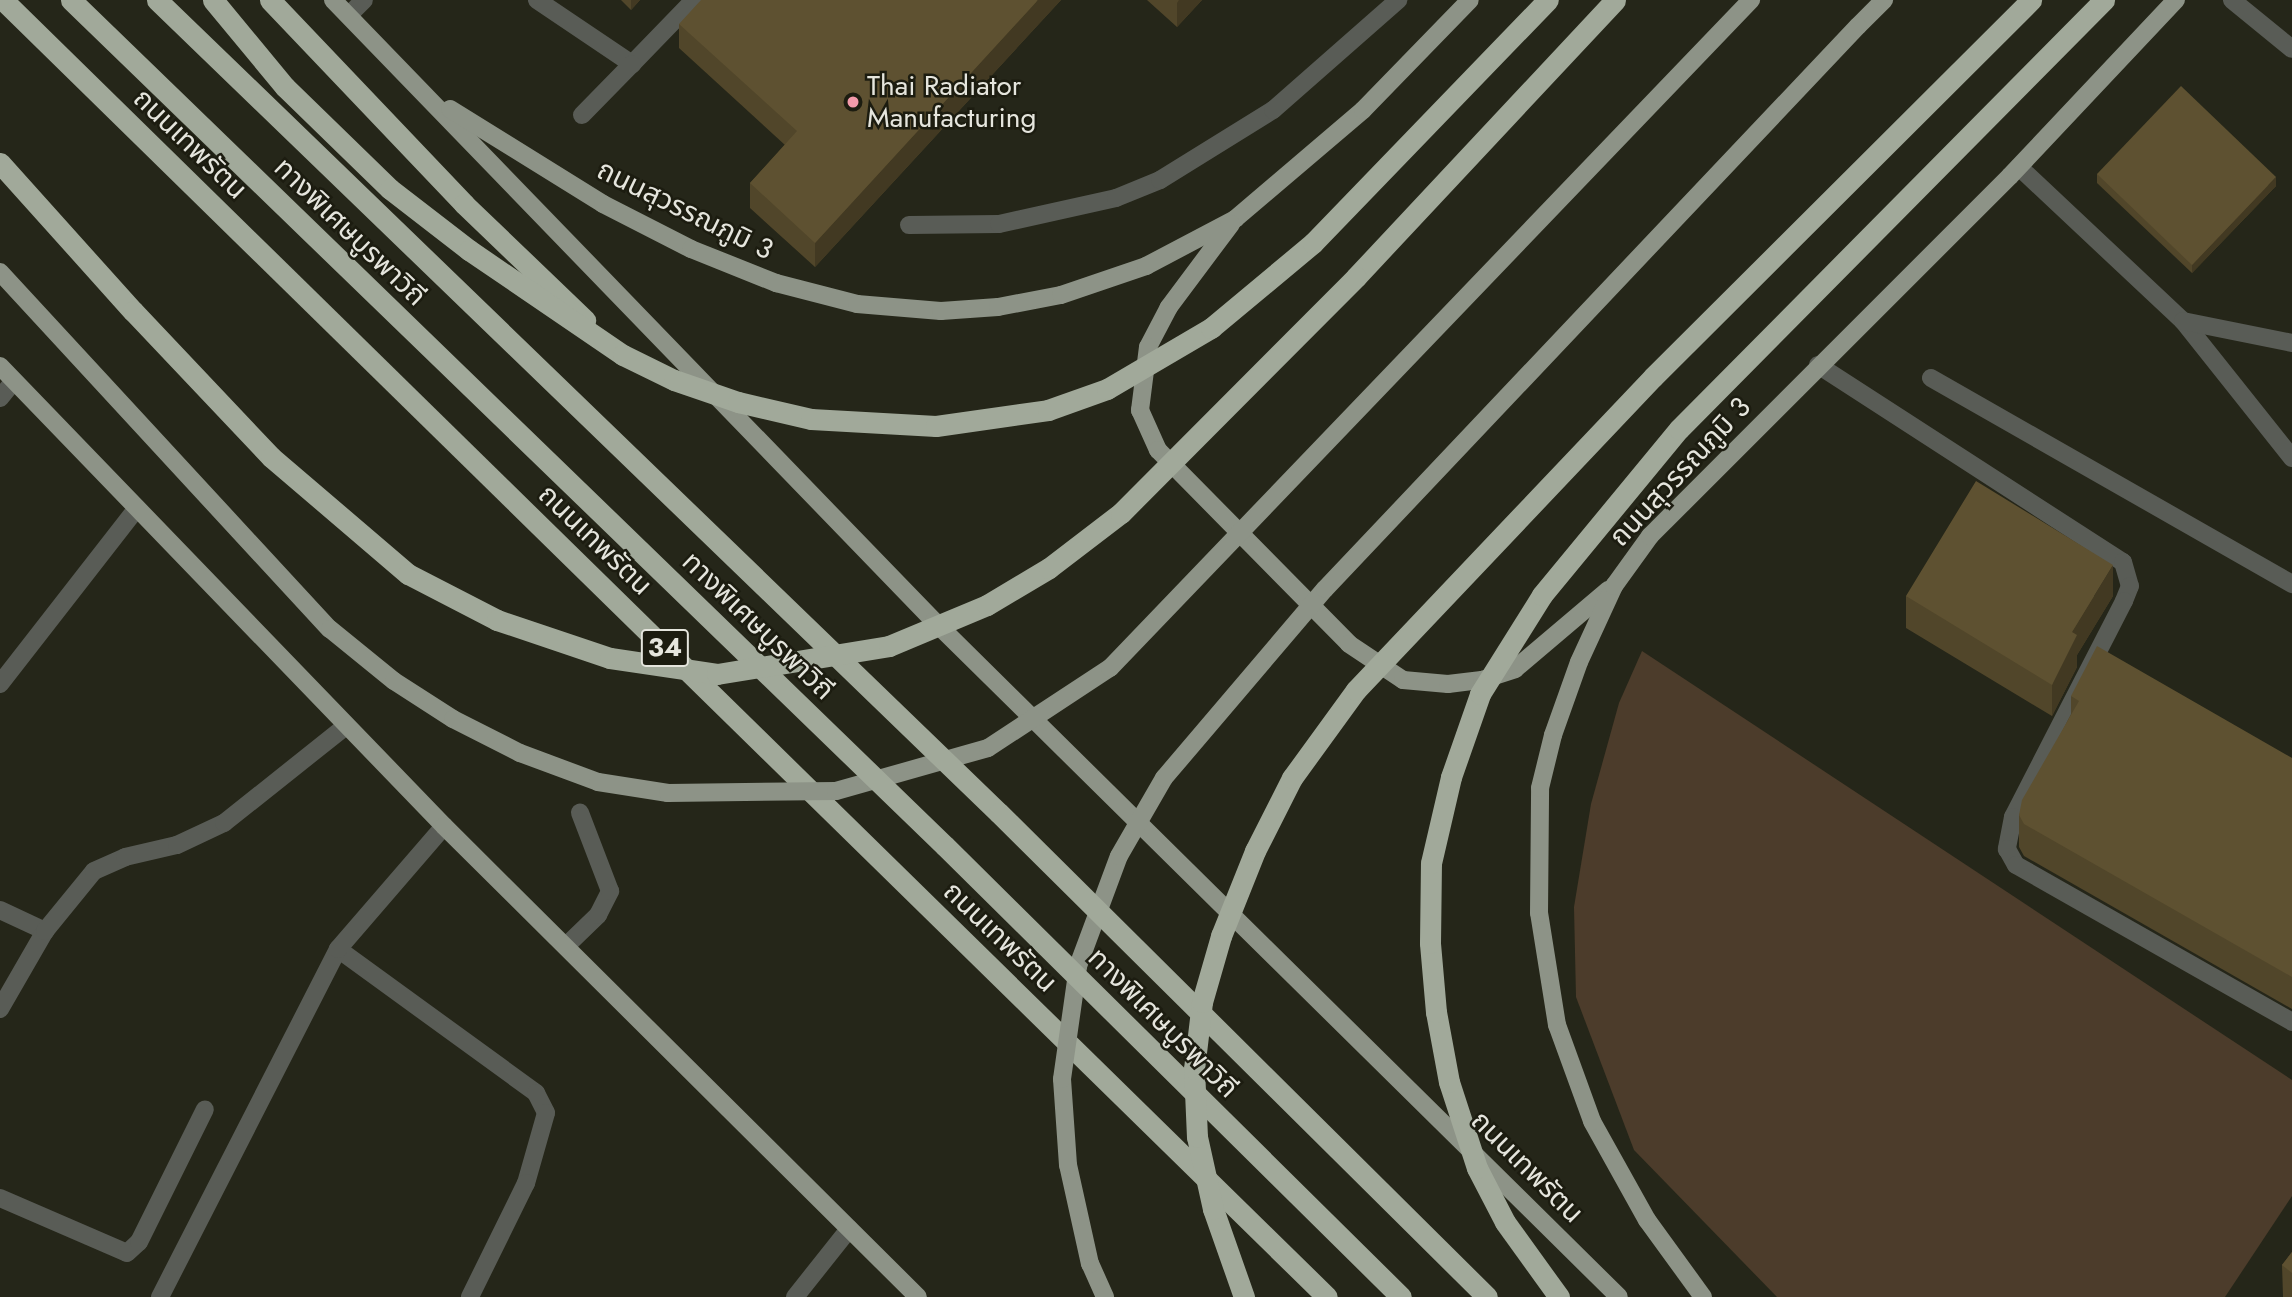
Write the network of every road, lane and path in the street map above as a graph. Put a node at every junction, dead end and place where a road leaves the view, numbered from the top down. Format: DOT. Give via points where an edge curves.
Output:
graph roads {
  1 [pos="3,0"];
  2 [pos="71,0"];
  3 [pos="157,0"];
  4 [pos="164,0"];
  5 [pos="213,0"];
  6 [pos="270,0"];
  7 [pos="333,0"];
  8 [pos="364,0"];
  9 [pos="537,0"];
  10 [pos="694,0"];
  11 [pos="1398,0"];
  12 [pos="1470,0"];
  13 [pos="1548,0"];
  14 [pos="1615,0"];
  15 [pos="1751,0"];
  16 [pos="1884,0"];
  17 [pos="2031,0"];
  18 [pos="2104,0"];
  19 [pos="2176,0"];
  20 [pos="2232,0"];
  21 [pos="349,15"];
  22 [pos="2292,48"];
  23 [pos="632,64"];
  24 [pos="426,94"];
  25 [pos="582,115"];
  26 [pos="0,163"];
  27 [pos="2019,167"];
  28 [pos="1235,219"];
  29 [pos="909,225"];
  30 [pos="0,272"];
  31 [pos="2183,321"];
  32 [pos="2292,343"];
  33 [pos="623,355"];
  34 [pos="1818,365"];
  35 [pos="0,366"];
  36 [pos="1931,379"];
  37 [pos="14,381"];
  38 [pos="0,398"];
  39 [pos="2292,458"];
  40 [pos="137,508"];
  41 [pos="2292,584"];
  42 [pos="1614,586"];
  43 [pos="0,684"];
  44 [pos="346,726"];
  45 [pos="580,813"];
  46 [pos="444,826"];
  47 [pos="0,910"];
  48 [pos="45,931"];
  49 [pos="566,946"];
  50 [pos="338,949"];
  51 [pos="2,999"];
  52 [pos="2292,1022"];
  53 [pos="205,1109"];
  54 [pos="0,1198"];
  55 [pos="849,1229"];
  56 [pos="166,1295"];
  57 [pos="470,1297"];
  58 [pos="795,1297"];
  59 [pos="918,1297"];
  60 [pos="1105,1297"];
  61 [pos="1244,1297"];
  62 [pos="1327,1297"];
  63 [pos="1401,1297"];
  64 [pos="1487,1297"];
  65 [pos="1559,1297"];
  66 [pos="1619,1297"];
  67 [pos="1703,1297"];
  1 -- 62 [label="highway, ถนนเทพรัตน / 34"];
  2 -- 63 [label="highway, ทางพิเศษบูรพาวิถี, bridge" via="935,836"];
  3 -- 64 [label="highway, ทางพิเศษบูรพาวิถี, bridge" via="999,813"];
  4 -- 64 [label="highway"];
  5 -- 33 [label="highway, bridge" via="285,87 390,189 469,250"];
  6 -- 33 [label="highway, bridge" via="464,204"];
  7 -- 21 [label="main road, ถนนเทพรัตน"];
  8 -- 21 [label="street"];
  9 -- 23 [label="street"];
  10 -- 23 [label="street"];
  11 -- 29 [label="street" via="1273,110 1160,180 1116,198 999,224"];
  12 -- 28 [label="main road, ถนนสุวรรณภูมิ 3" via="1363,110"];
  13 -- 33 [label="highway, bridge" via="1313,243 1211,328 1107,389 1048,410 992,422 877,425 811,419 738,402 674,380"];
  14 -- 26 [label="highway, bridge" via="1356,277 1121,513 1049,568 987,605 889,646 718,674 610,658 497,621 408,574 271,457"];
  15 -- 30 [label="main road, bridge" via="1110,668 988,748 836,791 668,793 598,782 520,753 453,719 394,681 330,629"];
  16 -- 60 [label="main road, bridge" via="1317,598 1164,778 1119,856 1078,966 1062,1079 1068,1165 1090,1264"];
  17 -- 61 [label="highway, bridge" via="1653,377 1356,690 1292,778 1255,851 1221,936 1202,1002 1194,1069 1197,1137 1213,1209"];
  18 -- 65 [label="highway, bridge" via="1679,429 1542,595 1480,694 1451,777 1431,863 1430,943 1436,1012 1449,1082 1477,1168 1505,1222"];
  19 -- 27 [label="main road, ถนนสุวรรณภูมิ 3"];
  20 -- 22 [label="street"];
  21 -- 24 [label="main road, ถนนเทพรัตน"];
  23 -- 25 [label="street"];
  24 -- 28 [label="main road, ถนนสุวรรณภูมิ 3" via="603,204 691,249 776,283 857,304 942,311 1061,295 1146,266"];
  24 -- 66 [label="main road, ถนนเทพรัตน" via="933,621"];
  27 -- 31 [label="street"];
  27 -- 34 [label="main road, ถนนสุวรรณภูมิ 3"];
  28 -- 42 [label="main road" via="1169,307 1148,347 1140,410 1158,450 1349,644 1403,680 1447,684 1482,680 1515,669"];
  31 -- 32 [label="street"];
  31 -- 39 [label="street"];
  34 -- 42 [label="main road, ถนนสุวรรณภูมิ 3" via="1650,536"];
  34 -- 52 [label="street" via="2123,562 2130,586 2013,817 2007,849 2016,865"];
  35 -- 37 [label="main road"];
  36 -- 41 [label="street"];
  37 -- 38 [label="street"];
  37 -- 40 [label="main road"];
  40 -- 43 [label="street"];
  40 -- 44 [label="main road"];
  42 -- 67 [label="main road, ถนนสุวรรณภูมิ 3" via="1579,662 1546,761 1540,788 1539,913 1557,1025 1592,1121 1647,1220"];
  44 -- 46 [label="main road"];
  44 -- 48 [label="street" via="224,823 177,845 125,857 94,871"];
  45 -- 49 [label="street" via="610,891 598,915"];
  46 -- 49 [label="main road"];
  46 -- 50 [label="street"];
  47 -- 48 [label="street"];
  48 -- 51 [label="street"];
  49 -- 55 [label="main road"];
  50 -- 56 [label="street"];
  50 -- 57 [label="street" via="536,1093 546,1113 526,1183"];
  53 -- 54 [label="street" via="139,1242 127,1253"];
  55 -- 58 [label="street"];
  55 -- 59 [label="main road"];
}
